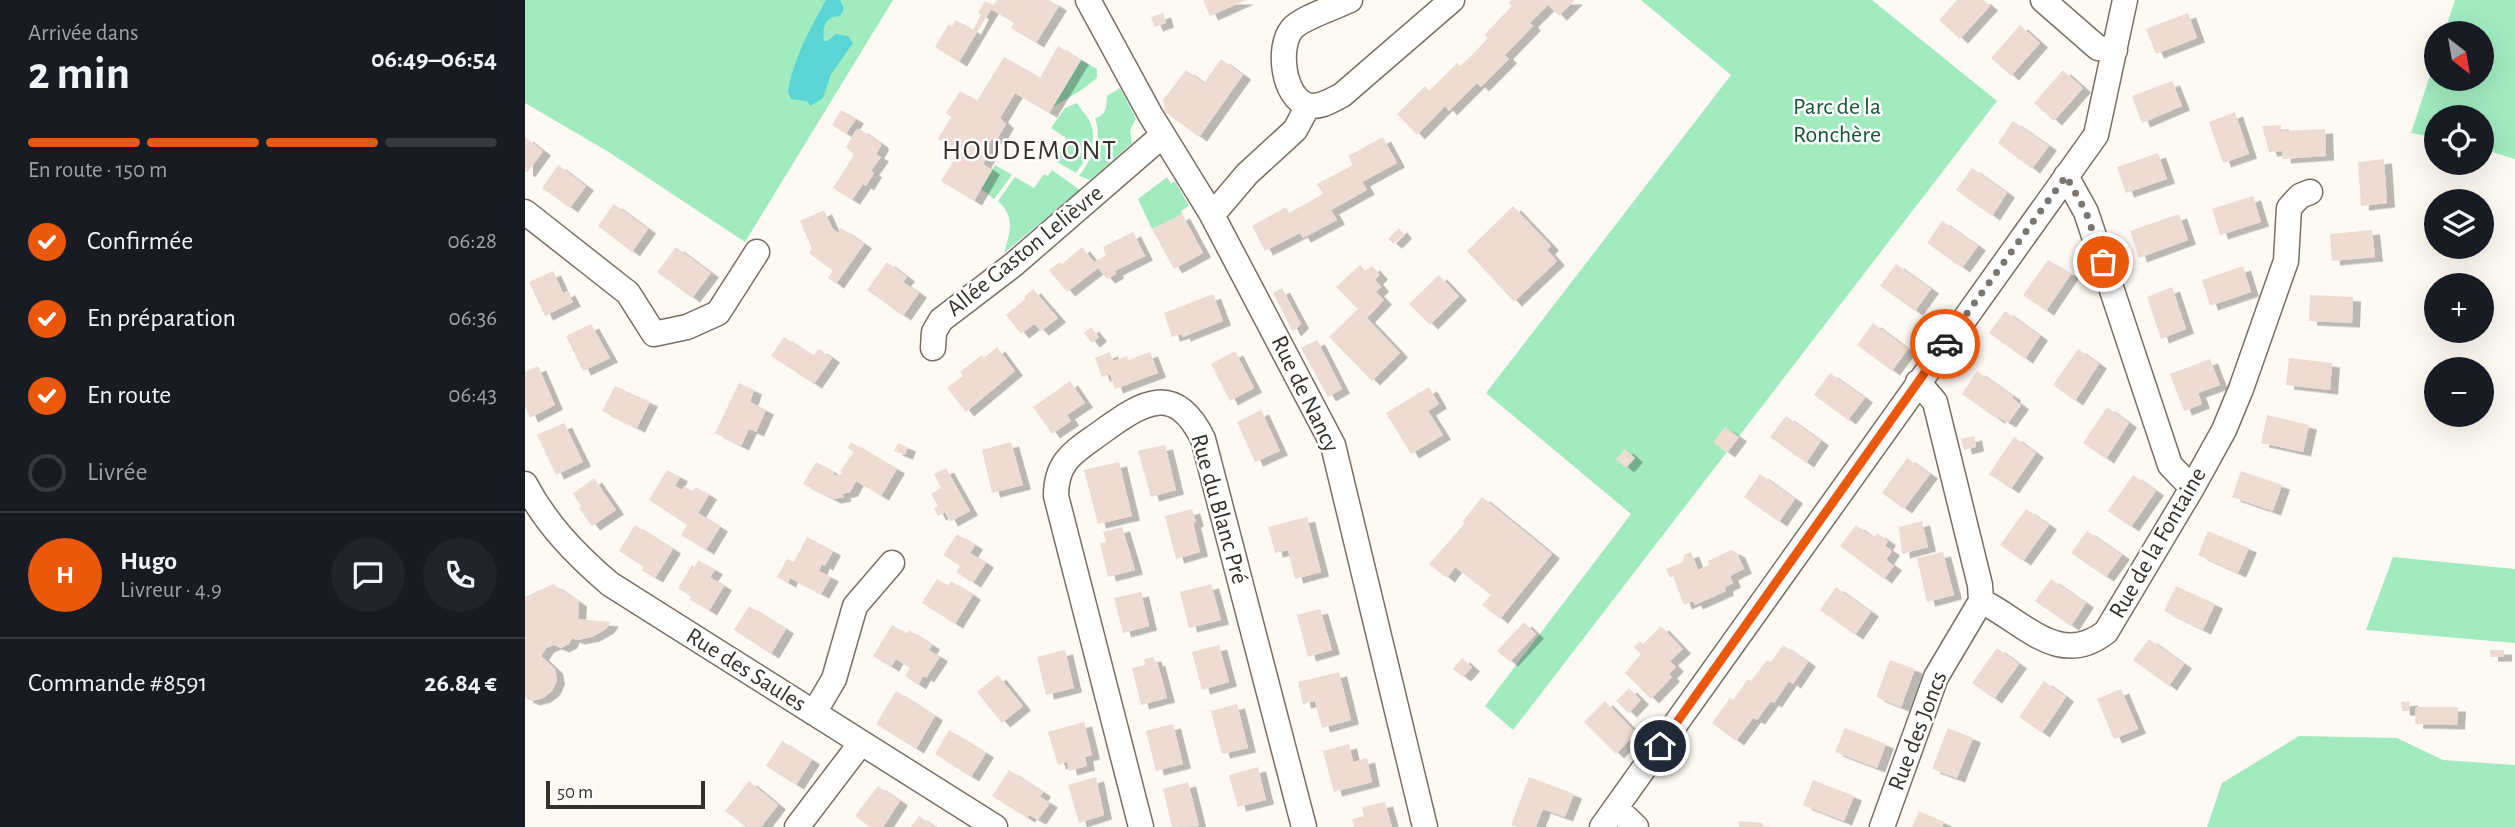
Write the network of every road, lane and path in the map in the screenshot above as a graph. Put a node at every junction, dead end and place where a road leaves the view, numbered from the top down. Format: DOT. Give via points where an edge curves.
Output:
graph roads {
  1 [pos="1088,0"];
  2 [pos="1350,0"];
  3 [pos="1452,0"];
  4 [pos="2043,0"];
  5 [pos="2126,0"];
  6 [pos="2115,50"];
  7 [pos="1308,106"];
  8 [pos="1163,135"];
  9 [pos="2066,176"];
  10 [pos="2309,192"];
  11 [pos="525,212"];
  12 [pos="1211,213"];
  13 [pos="757,251"];
  14 [pos="933,348"];
  15 [pos="1919,382"];
  16 [pos="525,484"];
  17 [pos="2192,488"];
  18 [pos="892,564"];
  19 [pos="1981,601"];
  20 [pos="814,713"];
  21 [pos="862,743"];
  22 [pos="1609,817"];
  23 [pos="797,827"];
  24 [pos="995,827"];
  25 [pos="1141,827"];
  26 [pos="1304,827"];
  27 [pos="1425,827"];
  28 [pos="1636,827"];
  29 [pos="1882,827"];
  1 -- 8 [label="street, Rue de Nancy"];
  2 -- 7 [label="street" via="1294,26 1285,39 1288,81 1297,99"];
  3 -- 7 [label="street" via="1342,95"];
  4 -- 6 [label="street" via="2098,48"];
  5 -- 6 [label="street"];
  6 -- 9 [label="street" via="2096,135"];
  7 -- 12 [label="street" via="1295,130"];
  8 -- 12 [label="street, Rue de Nancy"];
  8 -- 14 [label="street, Allée Gaston Lelièvre" via="1013,265 941,320"];
  9 -- 15 [label="street"];
  9 -- 17 [label="street" via="2086,212 2171,465"];
  10 -- 17 [label="street, Rue de la Fontaine" via="2289,208 2286,261 2259,341 2224,430"];
  11 -- 13 [label="street" via="628,293 654,334 687,327 718,313"];
  12 -- 27 [label="street, Rue de Nancy" via="1333,445"];
  15 -- 19 [label="street" via="1935,402"];
  15 -- 22 [label="street"];
  16 -- 20 [label="street, Rue des Saules" via="560,537 610,584"];
  17 -- 19 [label="street, Rue de la Fontaine" via="2106,632 2097,639 2068,647 2055,645"];
  18 -- 20 [label="street" via="855,606 834,680"];
  19 -- 29 [label="street, Rue des Joncs" via="1936,677"];
  20 -- 21 [label="street, Rue des Saules"];
  21 -- 23 [label="street"];
  21 -- 24 [label="street, Rue des Saules"];
  22 -- 28 [label="street"];
  25 -- 26 [label="street, Rue du Blanc Pré" via="1056,496 1056,479 1073,453 1136,407 1161,403 1187,414 1203,439"];
}
